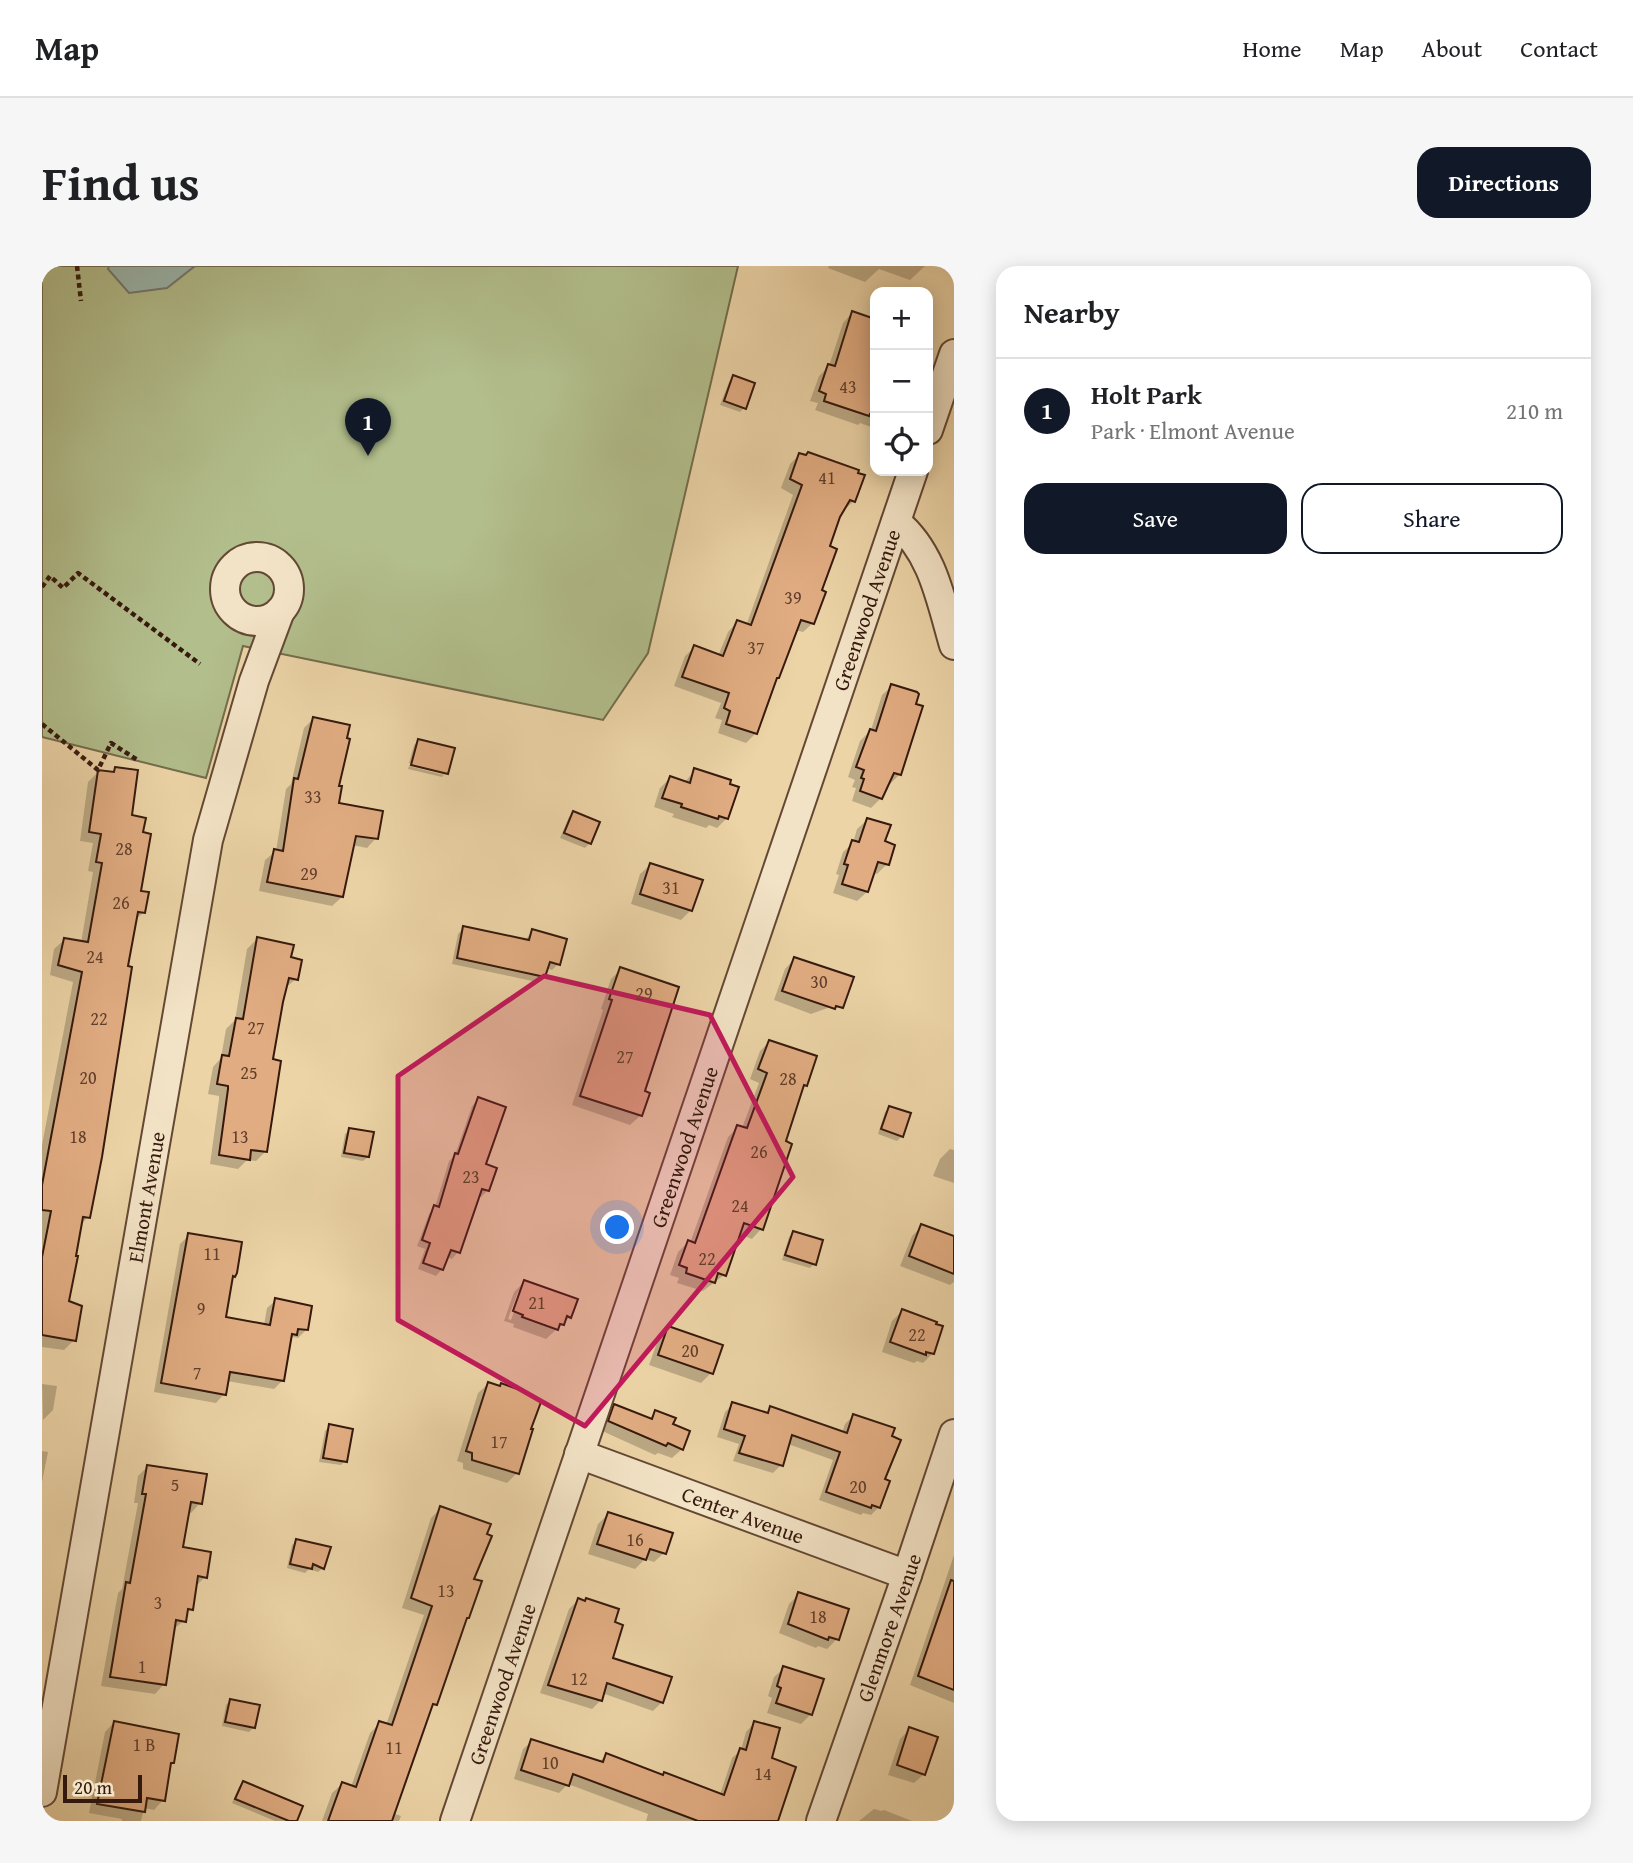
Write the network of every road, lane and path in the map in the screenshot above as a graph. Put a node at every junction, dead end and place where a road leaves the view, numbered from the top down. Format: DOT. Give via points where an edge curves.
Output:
graph roads {
  1 [pos="77,266"];
  2 [pos="81,301"];
  3 [pos="954,354"];
  4 [pos="933,415"];
  5 [pos="912,476"];
  6 [pos="896,522"];
  7 [pos="42,587"];
  8 [pos="280,611"];
  9 [pos="954,646"];
  10 [pos="200,664"];
  11 [pos="42,723"];
  12 [pos="139,761"];
  13 [pos="954,1434"];
  14 [pos="579,1454"];
  15 [pos="907,1575"];
  16 [pos="42,1792"];
  17 [pos="455,1821"];
  18 [pos="821,1821"];
  1 -- 2 [label="path"];
  3 -- 4 [label="street"];
  5 -- 6 [label="street, Greenwood Avenue"];
  6 -- 9 [label="street" via="924,554"];
  6 -- 14 [label="street, Greenwood Avenue"];
  7 -- 10 [label="path" via="50,576 63,588 78,573"];
  8 -- 16 [label="street, Elmont Avenue" via="254,681 208,840"];
  11 -- 12 [label="path" via="97,770 111,743"];
  13 -- 15 [label="street, Glenmore Avenue"];
  14 -- 15 [label="street, Center Avenue"];
  14 -- 17 [label="street, Greenwood Avenue"];
  15 -- 18 [label="street, Glenmore Avenue"];
}
